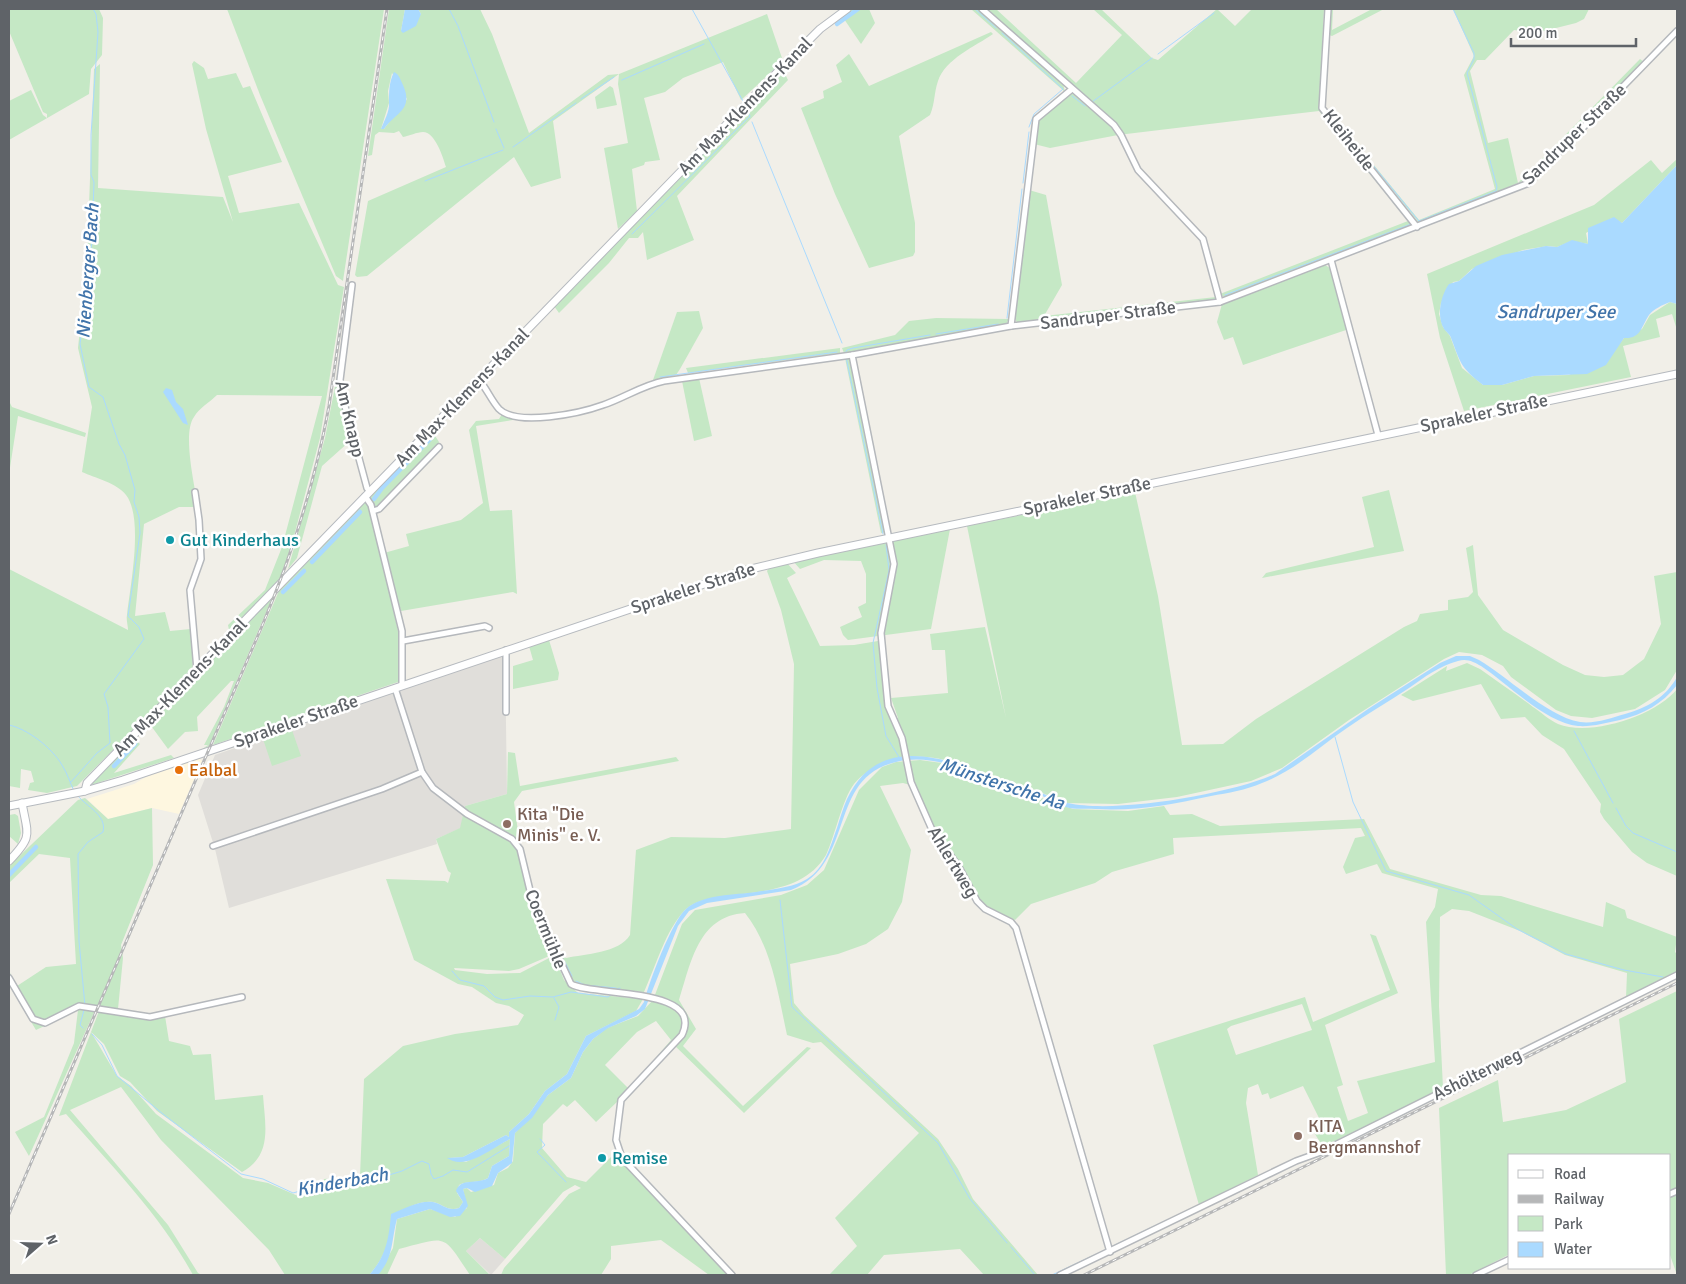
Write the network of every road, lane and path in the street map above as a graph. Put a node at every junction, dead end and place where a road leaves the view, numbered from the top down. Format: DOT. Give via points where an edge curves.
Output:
graph roads {
  1 [pos="847,9"];
  2 [pos="982,9"];
  3 [pos="1328,9"];
  4 [pos="1677,31"];
  5 [pos="1072,89"];
  6 [pos="1417,228"];
  7 [pos="1331,260"];
  8 [pos="352,285"];
  9 [pos="1220,302"];
  10 [pos="1011,326"];
  11 [pos="848,355"];
  12 [pos="1677,374"];
  13 [pos="479,380"];
  14 [pos="1378,435"];
  15 [pos="439,447"];
  16 [pos="195,492"];
  17 [pos="368,494"];
  18 [pos="373,511"];
  19 [pos="890,538"];
  20 [pos="489,628"];
  21 [pos="403,641"];
  22 [pos="506,650"];
  23 [pos="197,670"];
  24 [pos="398,687"];
  25 [pos="506,712"];
  26 [pos="422,772"];
  27 [pos="80,792"];
  28 [pos="22,803"];
  29 [pos="9,806"];
  30 [pos="213,846"];
  31 [pos="9,861"];
  32 [pos="1677,975"];
  33 [pos="9,978"];
  34 [pos="242,997"];
  35 [pos="1110,1252"];
  36 [pos="1508,1261"];
  37 [pos="732,1275"];
  38 [pos="1060,1275"];
  39 [pos="1476,1275"];
  1 -- 13 [label="main road, Am Max-Klemens-Kanal" via="820,29 793,56"];
  2 -- 5 [label="street"];
  3 -- 6 [label="street, Kleiheide" via="1322,108"];
  4 -- 6 [label="street, Sandruper Straße" via="1529,183"];
  5 -- 9 [label="street" via="1114,125 1138,170 1203,240"];
  5 -- 10 [label="street" via="1036,119"];
  6 -- 7 [label="street, Sandruper Straße"];
  7 -- 9 [label="street, Sandruper Straße"];
  7 -- 14 [label="street"];
  8 -- 17 [label="street, Am Knapp" via="340,380"];
  9 -- 10 [label="street, Sandruper Straße"];
  10 -- 11 [label="street, Sandruper Straße"];
  11 -- 13 [label="street, Sandruper Straße" via="654,383 605,405 530,419 499,409"];
  11 -- 19 [label="street, Ahlertweg"];
  12 -- 14 [label="main road, Sprakeler Straße"];
  13 -- 17 [label="main road, Am Max-Klemens-Kanal"];
  14 -- 19 [label="main road, Sprakeler Straße"];
  15 -- 18 [label="street, Am Max-Klemens-Kanal" via="379,510"];
  16 -- 23 [label="street" via="201,559 190,590"];
  17 -- 18 [label="street, Am Knapp"];
  17 -- 23 [label="main road, Am Max-Klemens-Kanal"];
  18 -- 21 [label="street, Am Knapp"];
  19 -- 22 [label="main road, Sprakeler Straße" via="742,571"];
  19 -- 35 [label="street, Ahlertweg" via="894,574 881,637 888,706 901,733 911,782 933,832 959,867 974,898 985,909 1011,922 1016,928"];
  20 -- 21 [label="street" via="485,626"];
  21 -- 24 [label="street, Am Knapp"];
  22 -- 24 [label="main road, Sprakeler Straße"];
  22 -- 25 [label="street"];
  23 -- 27 [label="main road, Am Max-Klemens-Kanal"];
  24 -- 26 [label="street, Coermühle"];
  24 -- 27 [label="main road, Sprakeler Straße"];
  26 -- 30 [label="street" via="382,789"];
  26 -- 37 [label="street, Coermühle" via="433,788 467,814 512,838 517,844 534,903 566,977 578,988 654,997 676,1007 685,1021 682,1035 621,1100 617,1147 622,1158"];
  27 -- 28 [label="main road, Sprakeler Straße"];
  28 -- 29 [label="main road, Sprakeler Straße"];
  28 -- 31 [label="main road" via="28,837"];
  32 -- 35 [label="street, Ashölterweg" via="1321,1152 1296,1161"];
  33 -- 34 [label="street" via="33,1020 39,1023 79,1006 150,1017"];
  35 -- 38 [label="street, Ashölterweg"];
  36 -- 39 [label="street"];
}
